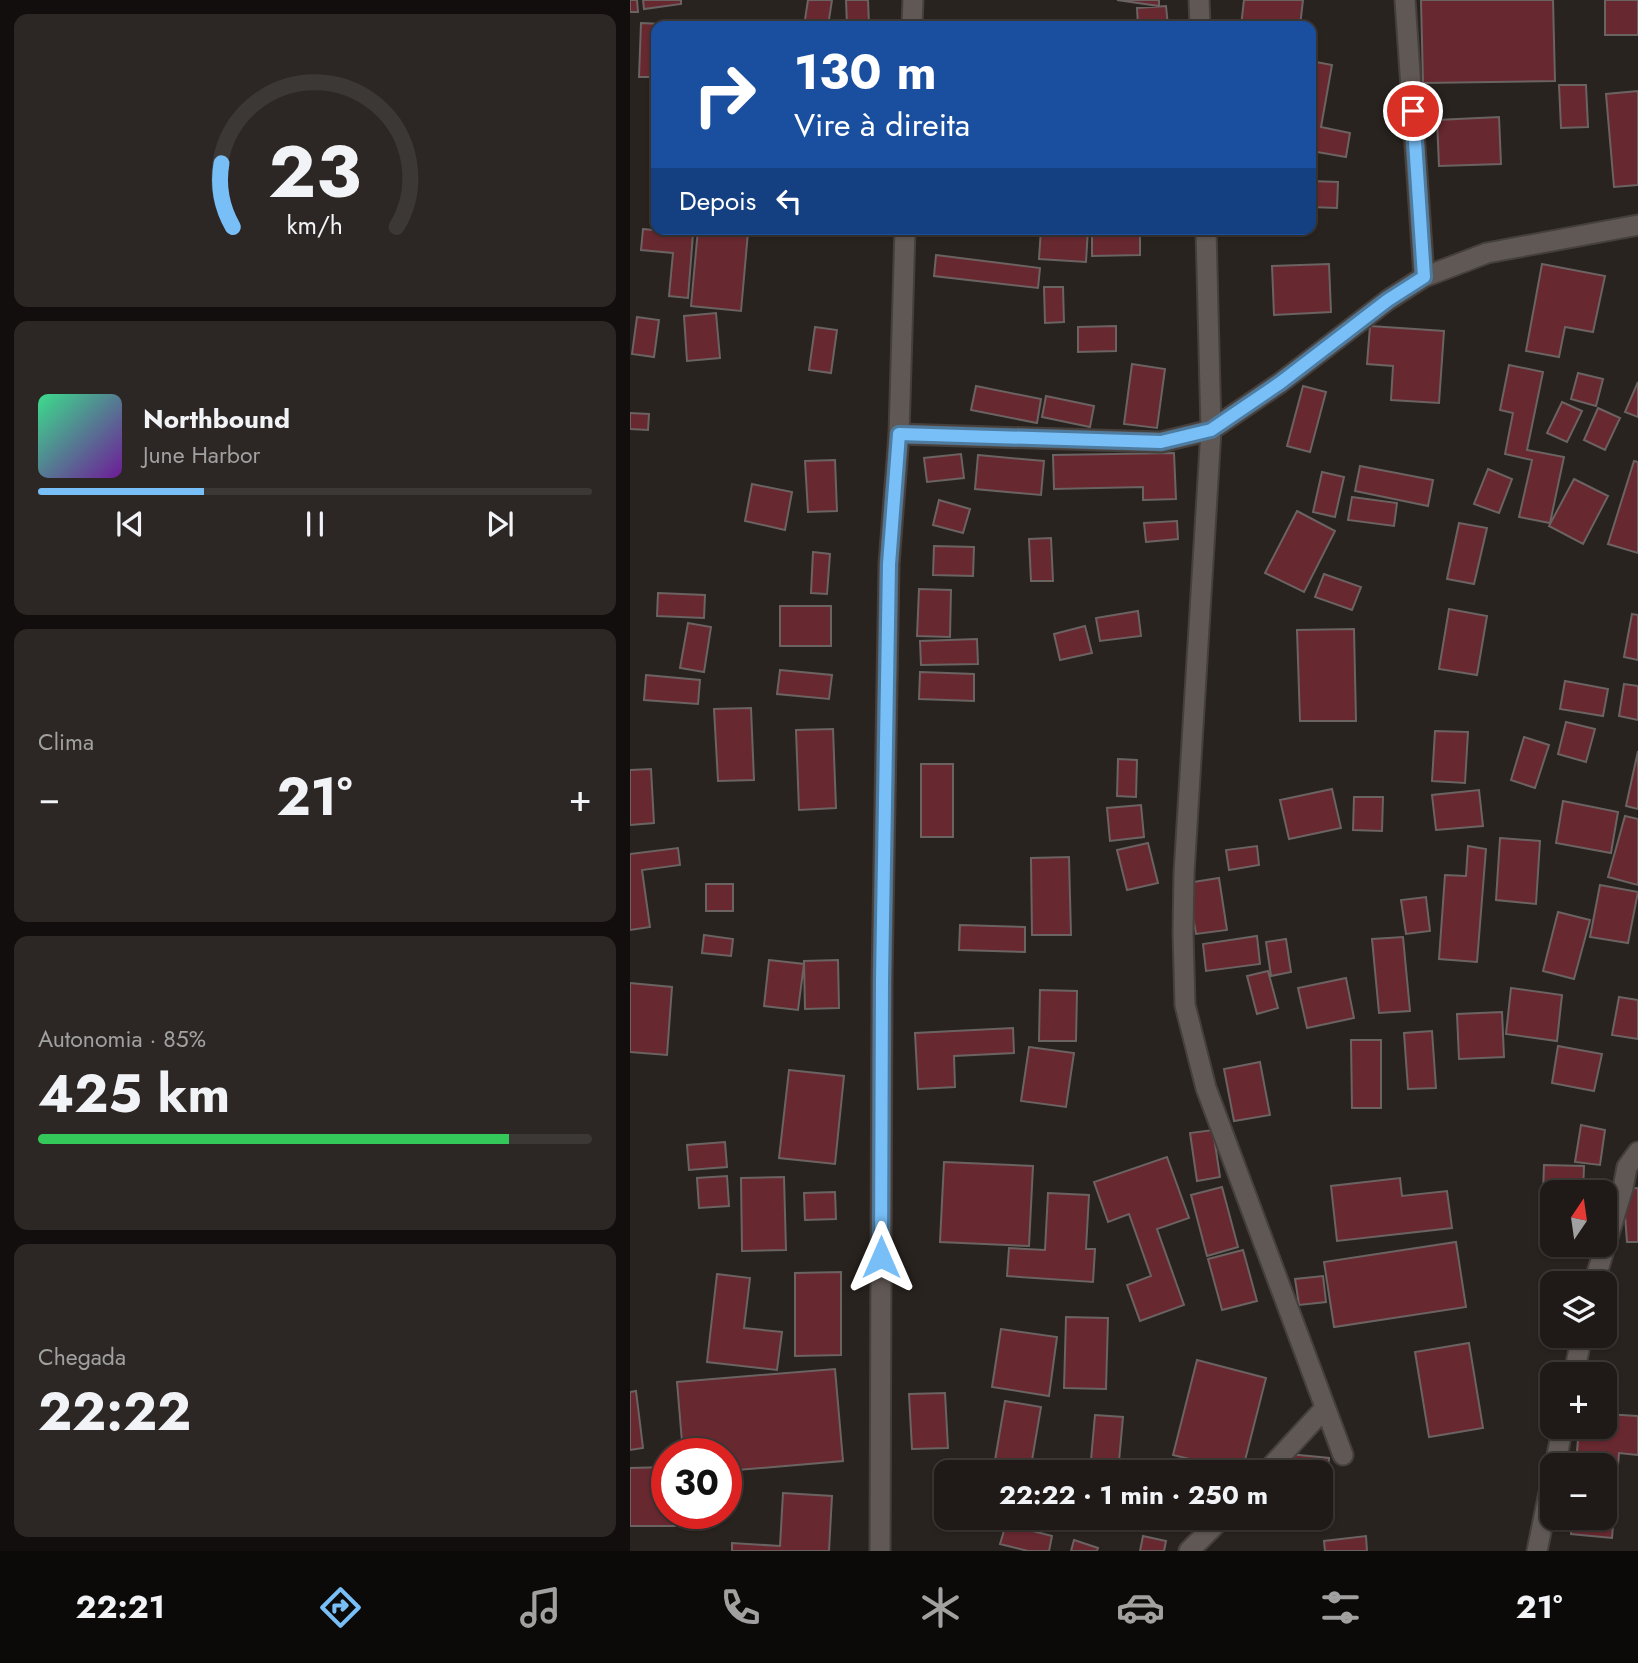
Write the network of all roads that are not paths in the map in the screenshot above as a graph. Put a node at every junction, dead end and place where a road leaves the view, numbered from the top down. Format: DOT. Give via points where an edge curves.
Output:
graph roads {
  1 [pos="914,0"];
  2 [pos="1199,0"];
  3 [pos="1405,0"];
  4 [pos="912,21"];
  5 [pos="1200,21"];
  6 [pos="1638,225"];
  7 [pos="905,235"];
  8 [pos="1206,235"];
  9 [pos="1424,277"];
  10 [pos="1211,430"];
  11 [pos="899,434"];
  12 [pos="1638,1152"];
  13 [pos="1598,1271"];
  14 [pos="1325,1408"];
  15 [pos="1343,1455"];
  16 [pos="1277,1460"];
  17 [pos="1210,1530"];
  18 [pos="1541,1530"];
  19 [pos="880,1551"];
  20 [pos="1189,1551"];
  21 [pos="1537,1551"];
  1 -- 4 [label="street"];
  2 -- 5 [label="street"];
  3 -- 9 [label="street"];
  6 -- 9 [label="street" via="1487,253"];
  7 -- 11 [label="street"];
  8 -- 10 [label="street"];
  9 -- 10 [label="street"];
  10 -- 11 [label="street" via="1161,442"];
  10 -- 14 [label="street" via="1184,874 1185,1005 1206,1088"];
  11 -- 19 [label="street" via="888,578"];
  12 -- 13 [label="street" via="1627,1167"];
  14 -- 15 [label="street"];
  14 -- 16 [label="street"];
  17 -- 20 [label="street"];
  18 -- 21 [label="street"];
}
